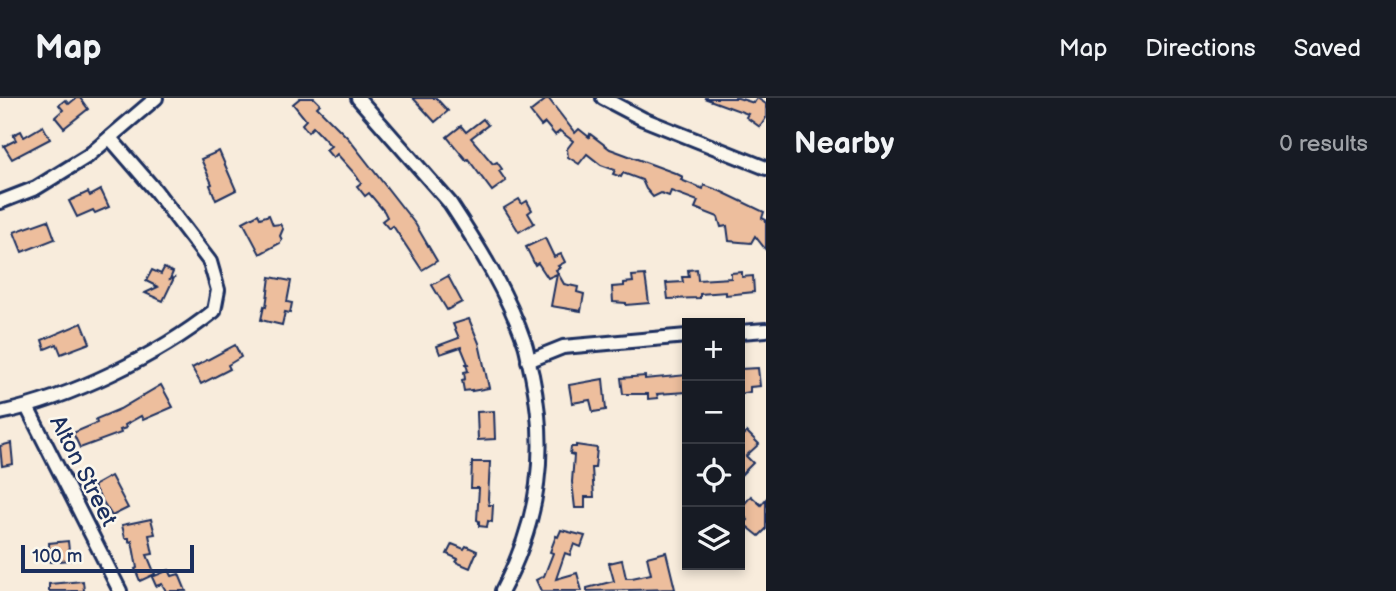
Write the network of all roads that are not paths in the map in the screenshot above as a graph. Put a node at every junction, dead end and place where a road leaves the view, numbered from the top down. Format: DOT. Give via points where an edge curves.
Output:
graph roads {
  1 [pos="156,98"];
  2 [pos="358,98"];
  3 [pos="603,98"];
  4 [pos="110,138"];
  5 [pos="766,168"];
  6 [pos="0,202"];
  7 [pos="766,330"];
  8 [pos="745,332"];
  9 [pos="682,336"];
  10 [pos="528,360"];
  11 [pos="27,407"];
  12 [pos="0,413"];
  13 [pos="120,591"];
  14 [pos="502,591"];
  1 -- 4 [label="street"];
  2 -- 10 [label="street" via="463,222 496,278"];
  3 -- 5 [label="street" via="643,120"];
  4 -- 6 [label="street" via="36,188"];
  4 -- 11 [label="street" via="210,262 217,302 202,321 159,347 82,388"];
  7 -- 8 [label="street"];
  9 -- 10 [label="street" via="564,347"];
  10 -- 14 [label="street" via="536,397 540,477 517,562"];
  11 -- 12 [label="street"];
  11 -- 13 [label="street, Alton Street"];
}
